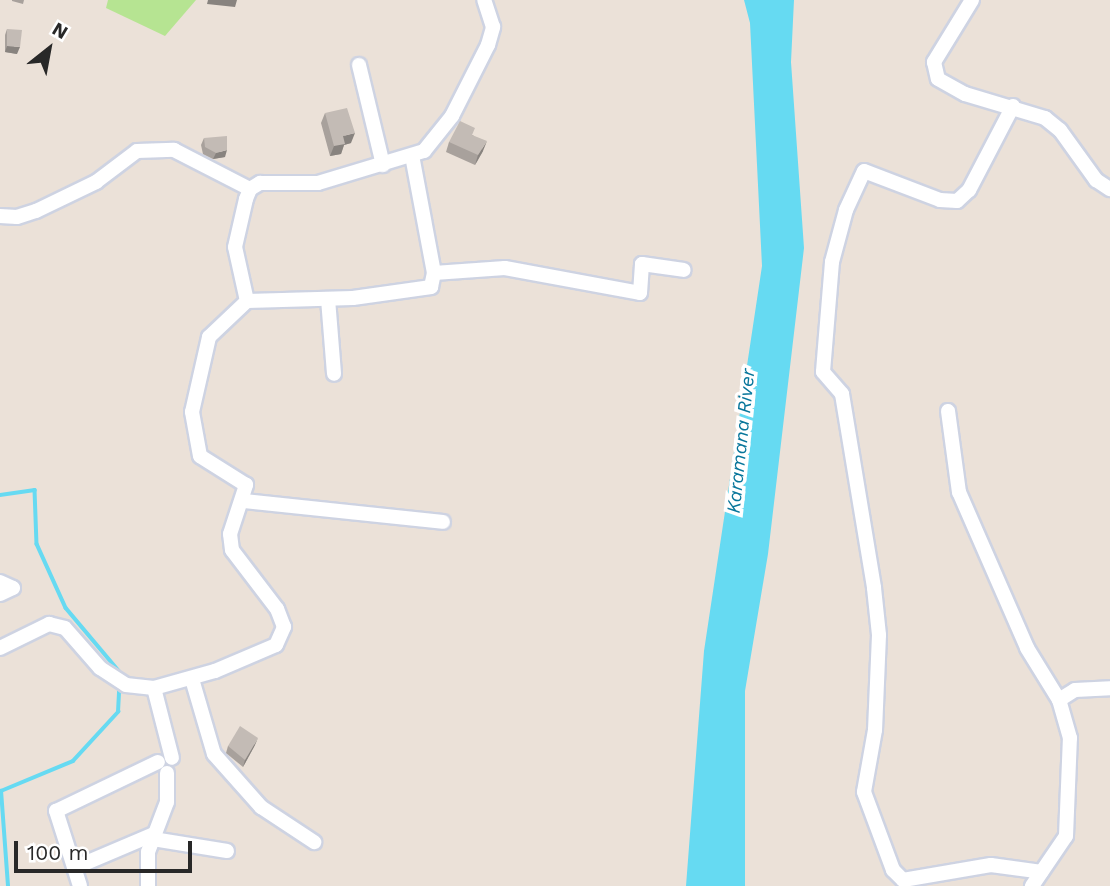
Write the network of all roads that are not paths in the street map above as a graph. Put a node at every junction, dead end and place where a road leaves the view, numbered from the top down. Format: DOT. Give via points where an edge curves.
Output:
graph roads {
  1 [pos="484,0"];
  2 [pos="972,0"];
  3 [pos="359,65"];
  4 [pos="1013,106"];
  5 [pos="412,156"];
  6 [pos="383,165"];
  7 [pos="1110,188"];
  8 [pos="250,189"];
  9 [pos="0,216"];
  10 [pos="684,270"];
  11 [pos="434,274"];
  12 [pos="328,299"];
  13 [pos="247,301"];
  14 [pos="334,374"];
  15 [pos="948,411"];
  16 [pos="244,501"];
  17 [pos="443,522"];
  18 [pos="0,582"];
  19 [pos="0,594"];
  20 [pos="0,648"];
  21 [pos="192,679"];
  22 [pos="154,688"];
  23 [pos="1110,688"];
  24 [pos="1059,699"];
  25 [pos="166,764"];
  26 [pos="153,836"];
  27 [pos="314,842"];
  28 [pos="227,851"];
  29 [pos="74,868"];
  30 [pos="1042,872"];
  31 [pos="80,886"];
  32 [pos="148,886"];
  33 [pos="1032,886"];
  1 -- 5 [label="street" via="493,27 488,45 439,134"];
  2 -- 4 [label="street" via="934,62 934,71 950,88"];
  3 -- 6 [label="street"];
  4 -- 7 [label="street" via="1045,118 1060,130 1096,180"];
  4 -- 30 [label="street" via="969,190 957,201 940,200 864,171 846,209 832,262 823,372 842,394 874,588 879,635 875,730 864,792 893,870 903,880 991,865"];
  5 -- 6 [label="street"];
  5 -- 11 [label="street"];
  6 -- 8 [label="street" via="318,183 260,183"];
  8 -- 9 [label="street" via="174,150 137,151 96,182 36,211"];
  8 -- 13 [label="street" via="235,247"];
  10 -- 11 [label="street" via="642,264 640,293 505,268"];
  11 -- 12 [label="street" via="431,287"];
  12 -- 13 [label="street"];
  12 -- 14 [label="street"];
  13 -- 16 [label="street" via="209,337 192,412 200,456 246,485"];
  15 -- 24 [label="street" via="959,492 1027,648"];
  16 -- 17 [label="street"];
  16 -- 21 [label="street" via="230,534 232,550 277,609 284,628 276,645"];
  18 -- 19 [label="street" via="13,588"];
  20 -- 22 [label="street" via="49,624 65,628 100,668 126,685"];
  21 -- 22 [label="street"];
  21 -- 27 [label="street" via="214,754 261,807"];
  22 -- 25 [label="street"];
  23 -- 24 [label="street" via="1075,690"];
  24 -- 30 [label="street" via="1070,738 1066,836"];
  25 -- 26 [label="street" via="167,802"];
  25 -- 29 [label="street" via="56,811"];
  26 -- 28 [label="street"];
  26 -- 29 [label="street"];
  26 -- 32 [label="street"];
  29 -- 31 [label="street"];
  30 -- 33 [label="street"];
}
